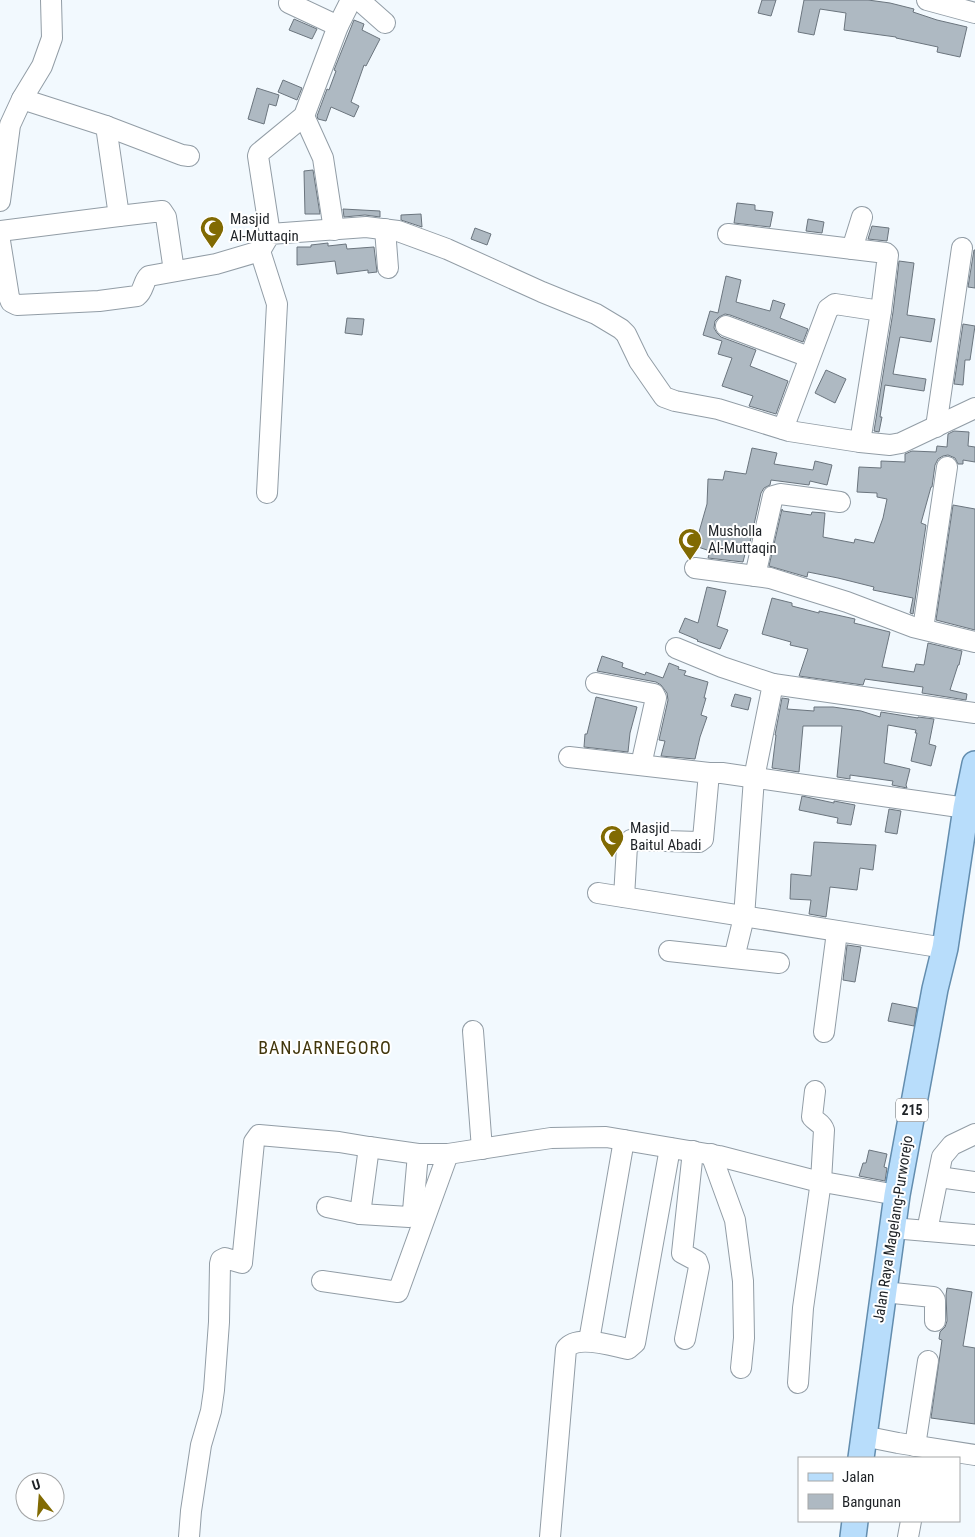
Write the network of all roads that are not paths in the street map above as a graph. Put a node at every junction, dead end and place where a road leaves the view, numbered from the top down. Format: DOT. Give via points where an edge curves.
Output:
graph roads {
  1 [pos="51,0"];
  2 [pos="351,0"];
  3 [pos="359,0"];
  4 [pos="927,0"];
  5 [pos="289,3"];
  6 [pos="975,13"];
  7 [pos="385,24"];
  8 [pos="338,26"];
  9 [pos="22,99"];
  10 [pos="304,116"];
  11 [pos="106,126"];
  12 [pos="189,156"];
  13 [pos="0,201"];
  14 [pos="119,216"];
  15 [pos="862,217"];
  16 [pos="385,229"];
  17 [pos="334,230"];
  18 [pos="0,231"];
  19 [pos="728,234"];
  20 [pos="0,241"];
  21 [pos="265,243"];
  22 [pos="962,248"];
  23 [pos="852,249"];
  24 [pos="388,268"];
  25 [pos="174,271"];
  26 [pos="881,311"];
  27 [pos="726,326"];
  28 [pos="809,358"];
  29 [pos="975,408"];
  30 [pos="936,427"];
  31 [pos="783,429"];
  32 [pos="860,442"];
  33 [pos="947,468"];
  34 [pos="267,493"];
  35 [pos="840,502"];
  36 [pos="695,568"];
  37 [pos="755,576"];
  38 [pos="923,629"];
  39 [pos="975,642"];
  40 [pos="676,648"];
  41 [pos="596,683"];
  42 [pos="773,684"];
  43 [pos="975,713"];
  44 [pos="569,757"];
  45 [pos="975,764"];
  46 [pos="641,765"];
  47 [pos="709,773"];
  48 [pos="754,778"];
  49 [pos="966,808"];
  50 [pos="598,893"];
  51 [pos="624,897"];
  52 [pos="744,917"];
  53 [pos="837,932"];
  54 [pos="945,948"];
  55 [pos="668,951"];
  56 [pos="734,958"];
  57 [pos="779,963"];
  58 [pos="473,1031"];
  59 [pos="824,1032"];
  60 [pos="815,1090"];
  61 [pos="975,1134"];
  62 [pos="624,1140"];
  63 [pos="369,1148"];
  64 [pos="670,1148"];
  65 [pos="482,1149"];
  66 [pos="702,1153"];
  67 [pos="418,1154"];
  68 [pos="448,1154"];
  69 [pos="938,1177"];
  70 [pos="821,1181"];
  71 [pos="975,1182"];
  72 [pos="897,1195"];
  73 [pos="327,1207"];
  74 [pos="360,1214"];
  75 [pos="892,1228"];
  76 [pos="927,1230"];
  77 [pos="975,1235"];
  78 [pos="322,1281"];
  79 [pos="883,1292"];
  80 [pos="934,1321"];
  81 [pos="685,1339"];
  82 [pos="588,1341"];
  83 [pos="928,1361"];
  84 [pos="741,1368"];
  85 [pos="798,1383"];
  86 [pos="915,1446"];
  87 [pos="863,1452"];
  88 [pos="975,1455"];
  89 [pos="855,1522"];
  90 [pos="911,1522"];
  91 [pos="189,1537"];
  92 [pos="550,1537"];
  93 [pos="853,1537"];
  94 [pos="908,1537"];
  1 -- 9 [label="street" via="52,38 42,66"];
  2 -- 8 [label="street"];
  3 -- 7 [label="street"];
  4 -- 6 [label="street"];
  5 -- 8 [label="street"];
  8 -- 10 [label="street"];
  9 -- 11 [label="street"];
  9 -- 13 [label="street" via="10,125"];
  10 -- 17 [label="street" via="323,158"];
  10 -- 21 [label="street" via="258,156"];
  11 -- 12 [label="street"];
  11 -- 14 [label="street"];
  14 -- 18 [label="street"];
  14 -- 25 [label="street" via="164,213"];
  15 -- 23 [label="street"];
  16 -- 17 [label="street"];
  16 -- 24 [label="street"];
  16 -- 31 [label="street" via="447,249 596,314 626,334 639,362 664,397"];
  17 -- 21 [label="street"];
  19 -- 23 [label="street"];
  20 -- 25 [label="street" via="9,297 16,305 137,296 146,278"];
  21 -- 25 [label="street" via="216,264"];
  21 -- 34 [label="street" via="277,304"];
  22 -- 30 [label="street"];
  23 -- 26 [label="street" via="888,255"];
  26 -- 28 [label="street" via="831,306"];
  26 -- 32 [label="street"];
  27 -- 28 [label="street"];
  28 -- 31 [label="street"];
  29 -- 30 [label="street"];
  30 -- 32 [label="street" via="901,443"];
  31 -- 32 [label="street"];
  33 -- 38 [label="street"];
  35 -- 37 [label="street" via="780,494 773,496"];
  36 -- 37 [label="street"];
  37 -- 38 [label="street" via="847,602"];
  38 -- 39 [label="street"];
  40 -- 42 [label="street"];
  41 -- 46 [label="street" via="654,694 656,698"];
  42 -- 43 [label="street"];
  42 -- 48 [label="street"];
  44 -- 46 [label="street"];
  45 -- 49 [label="main road, Jalan Raya Magelang-Purworejo / 215"];
  46 -- 47 [label="street"];
  47 -- 48 [label="street"];
  47 -- 51 [label="street" via="703,839 699,842 631,840 627,846"];
  48 -- 49 [label="street"];
  48 -- 52 [label="street"];
  49 -- 54 [label="main road, Jalan Raya Magelang-Purworejo / 215"];
  50 -- 51 [label="street"];
  51 -- 52 [label="street"];
  52 -- 53 [label="street"];
  52 -- 56 [label="street"];
  53 -- 54 [label="street"];
  53 -- 59 [label="street"];
  54 -- 72 [label="main road, Jalan Raya Magelang-Purworejo / 215"];
  55 -- 56 [label="street"];
  56 -- 57 [label="street"];
  58 -- 65 [label="street"];
  60 -- 70 [label="street" via="812,1117 824,1130"];
  61 -- 69 [label="street" via="947,1150 942,1157"];
  62 -- 64 [label="street"];
  62 -- 65 [label="street" via="606,1137 551,1138"];
  62 -- 82 [label="street"];
  63 -- 67 [label="street"];
  63 -- 74 [label="street"];
  63 -- 91 [label="street" via="263,1134 254,1142 242,1263 225,1258 220,1264 214,1390 202,1445"];
  64 -- 66 [label="street"];
  64 -- 82 [label="street" via="635,1343 628,1349"];
  65 -- 68 [label="street"];
  66 -- 70 [label="street"];
  66 -- 81 [label="street" via="682,1253 697,1261 699,1268"];
  66 -- 84 [label="street" via="735,1220 743,1281"];
  67 -- 68 [label="street"];
  67 -- 74 [label="street" via="413,1211 409,1217"];
  68 -- 78 [label="street" via="398,1292"];
  69 -- 71 [label="street"];
  69 -- 76 [label="street"];
  70 -- 72 [label="street"];
  70 -- 85 [label="street" via="803,1308"];
  72 -- 75 [label="main road, Jalan Raya Magelang-Purworejo / 215"];
  73 -- 74 [label="street"];
  75 -- 76 [label="street"];
  75 -- 79 [label="main road, Jalan Raya Magelang-Purworejo / 215"];
  76 -- 77 [label="street"];
  79 -- 80 [label="street" via="932,1297 935,1300"];
  79 -- 87 [label="main road, Jalan Raya Magelang-Purworejo / 215"];
  82 -- 92 [label="street" via="572,1344 566,1349"];
  83 -- 86 [label="street"];
  86 -- 87 [label="street"];
  86 -- 88 [label="street"];
  89 -- 93 [label="main road"];
  90 -- 94 [label="street"];
}
